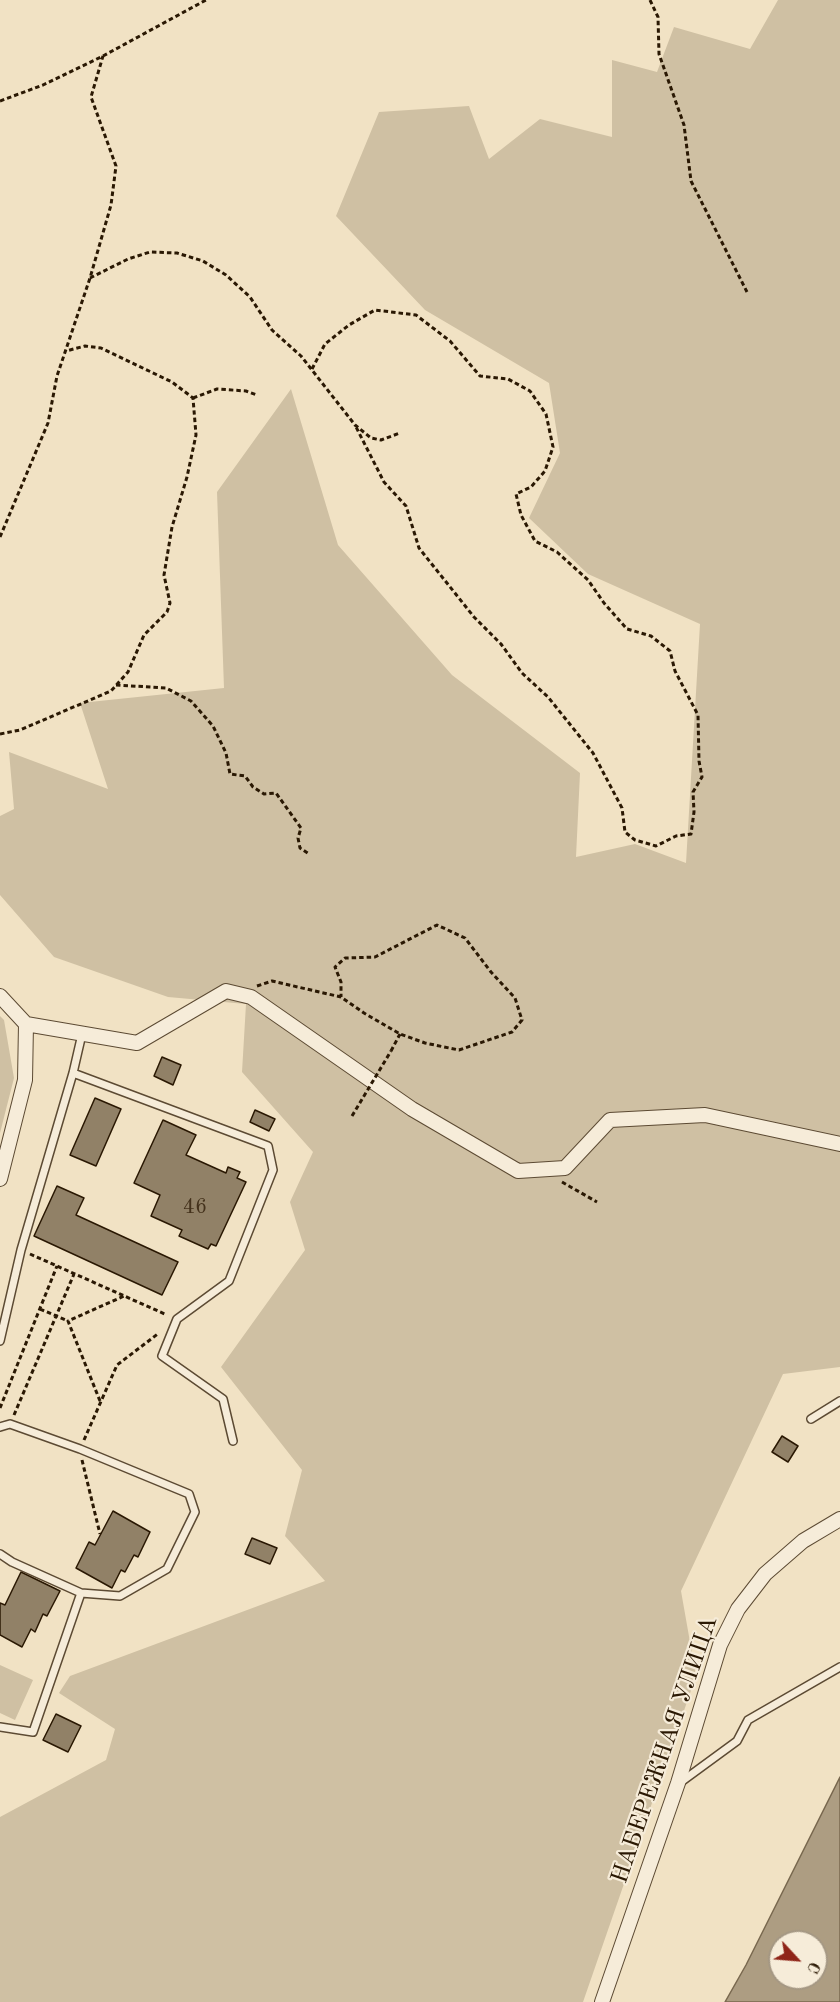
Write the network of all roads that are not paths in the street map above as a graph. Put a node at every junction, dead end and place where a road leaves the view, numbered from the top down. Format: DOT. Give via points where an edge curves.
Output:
graph roads {
  1 [pos="0,996"];
  2 [pos="26,1024"];
  3 [pos="82,1034"];
  4 [pos="73,1073"];
  5 [pos="840,1144"];
  6 [pos="0,1179"];
  7 [pos="0,1341"];
  8 [pos="840,1401"];
  9 [pos="811,1419"];
  10 [pos="0,1427"];
  11 [pos="233,1440"];
  12 [pos="840,1519"];
  13 [pos="0,1554"];
  14 [pos="81,1593"];
  15 [pos="840,1667"];
  16 [pos="0,1727"];
  17 [pos="678,1783"];
  18 [pos="602,2002"];
  1 -- 2 [label="street"];
  2 -- 3 [label="street"];
  2 -- 6 [label="street" via="25,1080"];
  3 -- 4 [label="lane"];
  3 -- 5 [label="street" via="137,1043 226,991 251,997 412,1109 518,1171 565,1168 610,1120 705,1115"];
  4 -- 7 [label="lane" via="21,1250"];
  4 -- 11 [label="lane" via="268,1146 273,1170 229,1281 177,1319 162,1356 223,1399"];
  8 -- 9 [label="lane"];
  10 -- 14 [label="lane" via="10,1424 189,1494 195,1512 167,1569 120,1596"];
  12 -- 17 [label="street, НАБЕРЕЖНАЯ УЛИЦА" via="802,1541 765,1574 738,1609 720,1645"];
  13 -- 14 [label="lane"];
  14 -- 16 [label="lane" via="33,1732"];
  15 -- 17 [label="lane" via="748,1720 737,1741"];
  17 -- 18 [label="street, НАБЕРЕЖНАЯ УЛИЦА"];
}
